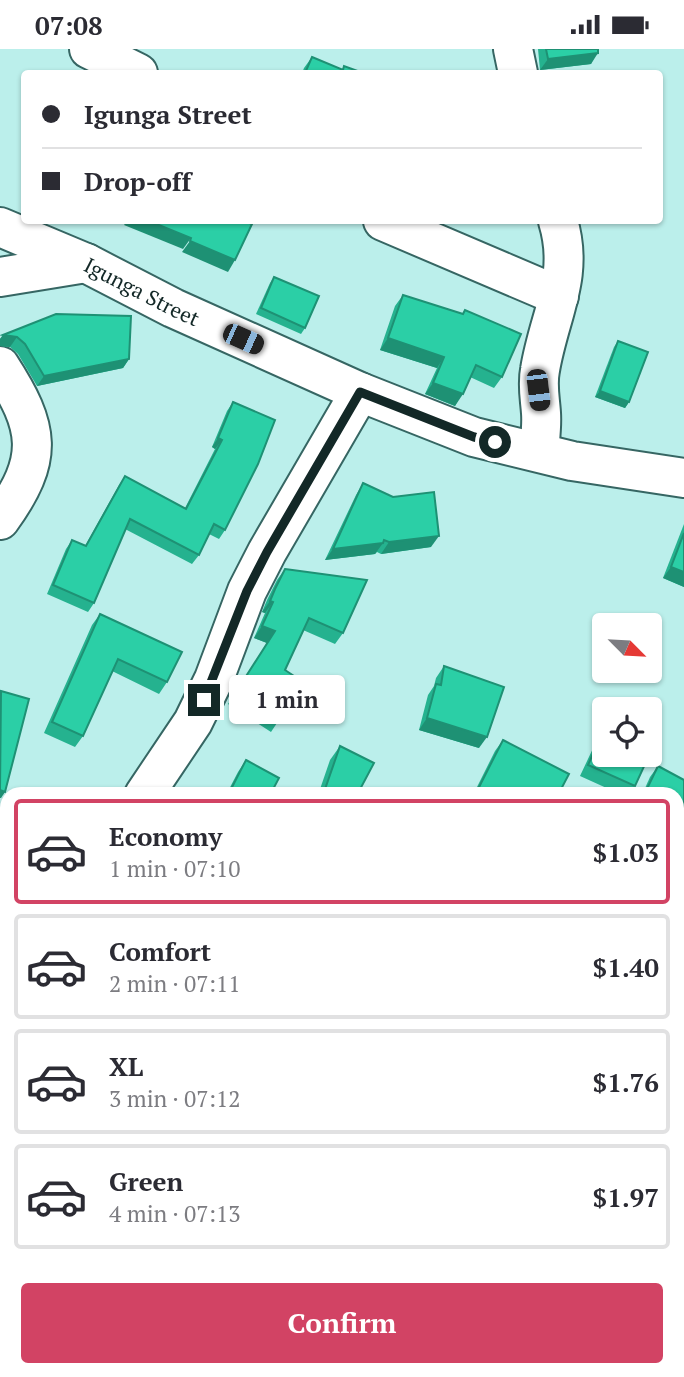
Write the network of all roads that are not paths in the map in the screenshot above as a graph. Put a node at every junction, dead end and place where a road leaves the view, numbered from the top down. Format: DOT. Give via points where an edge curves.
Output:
graph roads {
  1 [pos="89,49"];
  2 [pos="513,49"];
  3 [pos="132,70"];
  4 [pos="517,70"];
  5 [pos="390,224"];
  6 [pos="558,224"];
  7 [pos="0,227"];
  8 [pos="86,263"];
  9 [pos="0,277"];
  10 [pos="559,296"];
  11 [pos="0,366"];
  12 [pos="360,392"];
  13 [pos="539,452"];
  14 [pos="684,478"];
  15 [pos="0,520"];
  16 [pos="153,787"];
  1 -- 3 [label="street"];
  2 -- 4 [label="street"];
  5 -- 10 [label="street"];
  6 -- 10 [label="street" via="565,265"];
  7 -- 8 [label="street, Igunga Street"];
  8 -- 9 [label="street"];
  8 -- 12 [label="street, Igunga Street" via="173,308"];
  10 -- 13 [label="street" via="540,370"];
  11 -- 15 [label="street" via="33,435 30,462"];
  12 -- 13 [label="street, Igunga Street" via="474,437"];
  12 -- 16 [label="street" via="267,552 214,679"];
  13 -- 14 [label="street, Igunga Street"];
}
